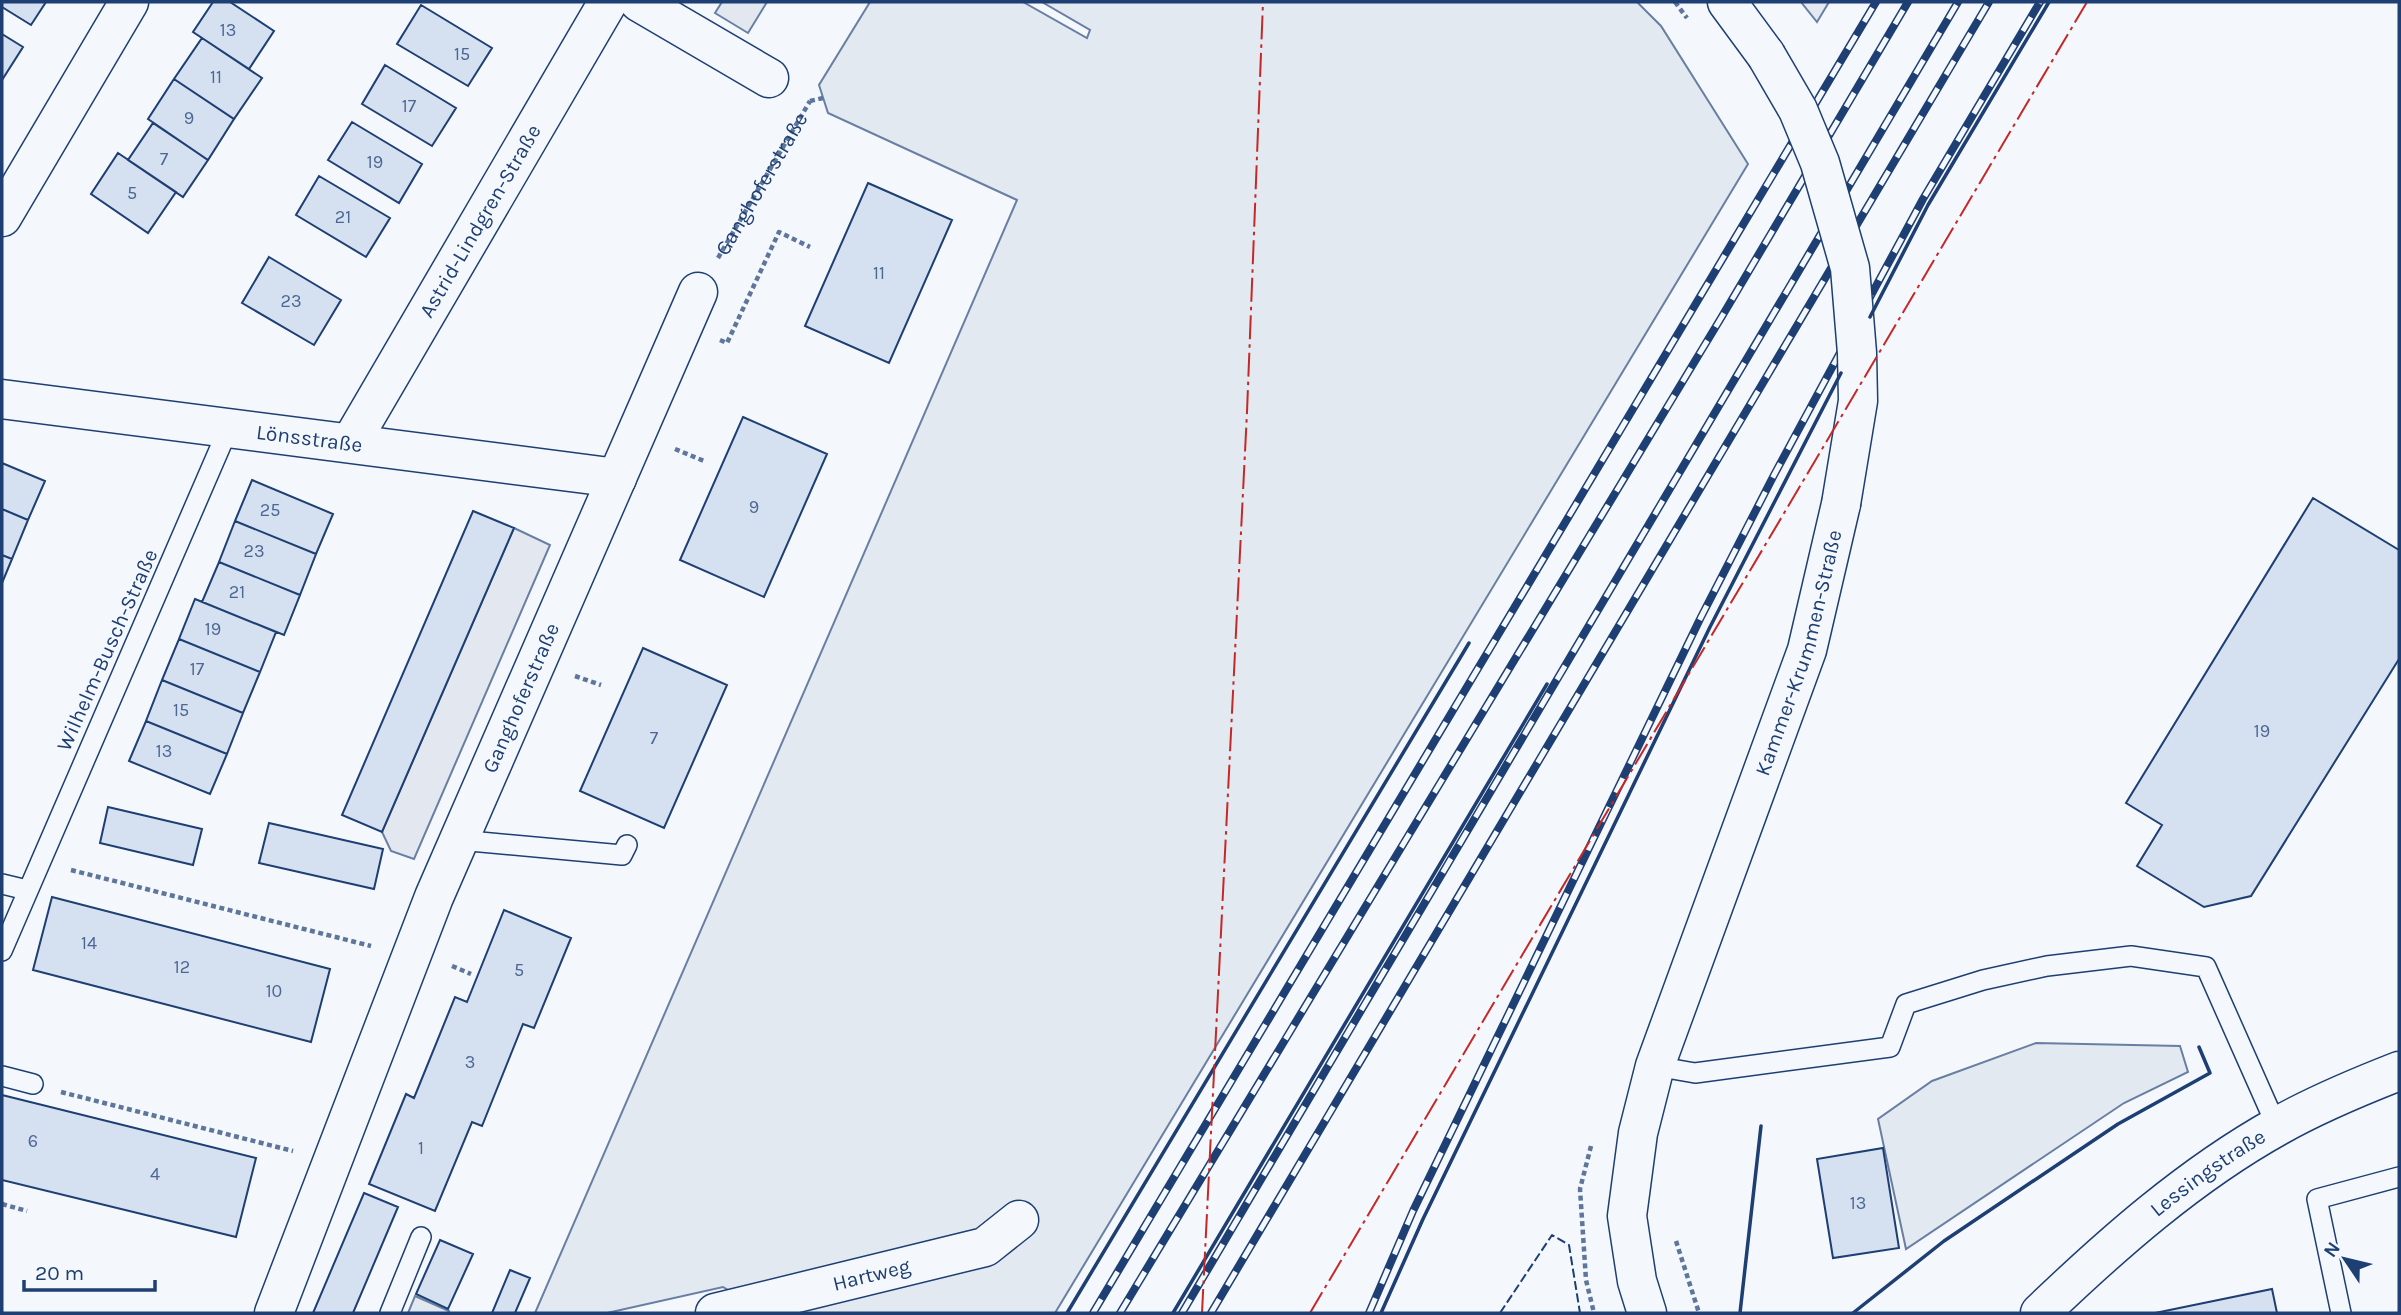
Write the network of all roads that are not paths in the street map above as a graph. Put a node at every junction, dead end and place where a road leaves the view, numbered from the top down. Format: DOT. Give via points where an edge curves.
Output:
graph roads {
  1 [pos="130,2"];
  2 [pos="608,2"];
  3 [pos="639,2"];
  4 [pos="1727,2"];
  5 [pos="769,78"];
  6 [pos="2,217"];
  7 [pos="692,308"];
  8 [pos="2,399"];
  9 [pos="229,427"];
  10 [pos="351,442"];
  11 [pos="617,478"];
  12 [pos="459,840"];
  13 [pos="627,845"];
  14 [pos="2,884"];
  15 [pos="27,890"];
  16 [pos="2,951"];
  17 [pos="1655,1066"];
  18 [pos="2399,1071"];
  19 [pos="2,1076"];
  20 [pos="33,1084"];
  21 [pos="2277,1127"];
  22 [pos="2399,1177"];
  23 [pos="1019,1220"];
  24 [pos="421,1237"];
  25 [pos="274,1313"];
  26 [pos="390,1313"];
  27 [pos="715,1313"];
  28 [pos="1647,1313"];
  29 [pos="2040,1313"];
  30 [pos="2341,1313"];
  1 -- 6 [label="street"];
  2 -- 10 [label="street, Astrid-Lindgren-Straße"];
  3 -- 5 [label="street"];
  4 -- 17 [label="street, Kammer-Krummen-Straße, bridge" via="1798,110 1820,163 1850,268 1858,401 1841,504 1807,650"];
  7 -- 11 [label="street, Ganghoferstraße"];
  8 -- 9 [label="street, Lönsstraße"];
  9 -- 10 [label="street, Lönsstraße"];
  9 -- 15 [label="lane, Wilhelm-Busch-Straße"];
  10 -- 11 [label="street, Lönsstraße"];
  11 -- 12 [label="street, Ganghoferstraße"];
  12 -- 13 [label="lane" via="622,855"];
  12 -- 25 [label="street, Ganghoferstraße"];
  14 -- 15 [label="lane"];
  15 -- 16 [label="lane, Wilhelm-Busch-Straße"];
  17 -- 21 [label="lane" via="1695,1073 1890,1046 1906,1004 2048,966 2131,956 2206,967"];
  17 -- 28 [label="street, Kammer-Krummen-Straße" via="1638,1133 1628,1216 1637,1281"];
  18 -- 21 [label="street, Lessingstraße" via="2348,1090"];
  19 -- 20 [label="lane"];
  21 -- 29 [label="street, Lessingstraße" via="2167,1202"];
  22 -- 30 [label="lane" via="2317,1199"];
  23 -- 27 [label="street, Hartweg" via="985,1247"];
  24 -- 26 [label="lane"];
}
